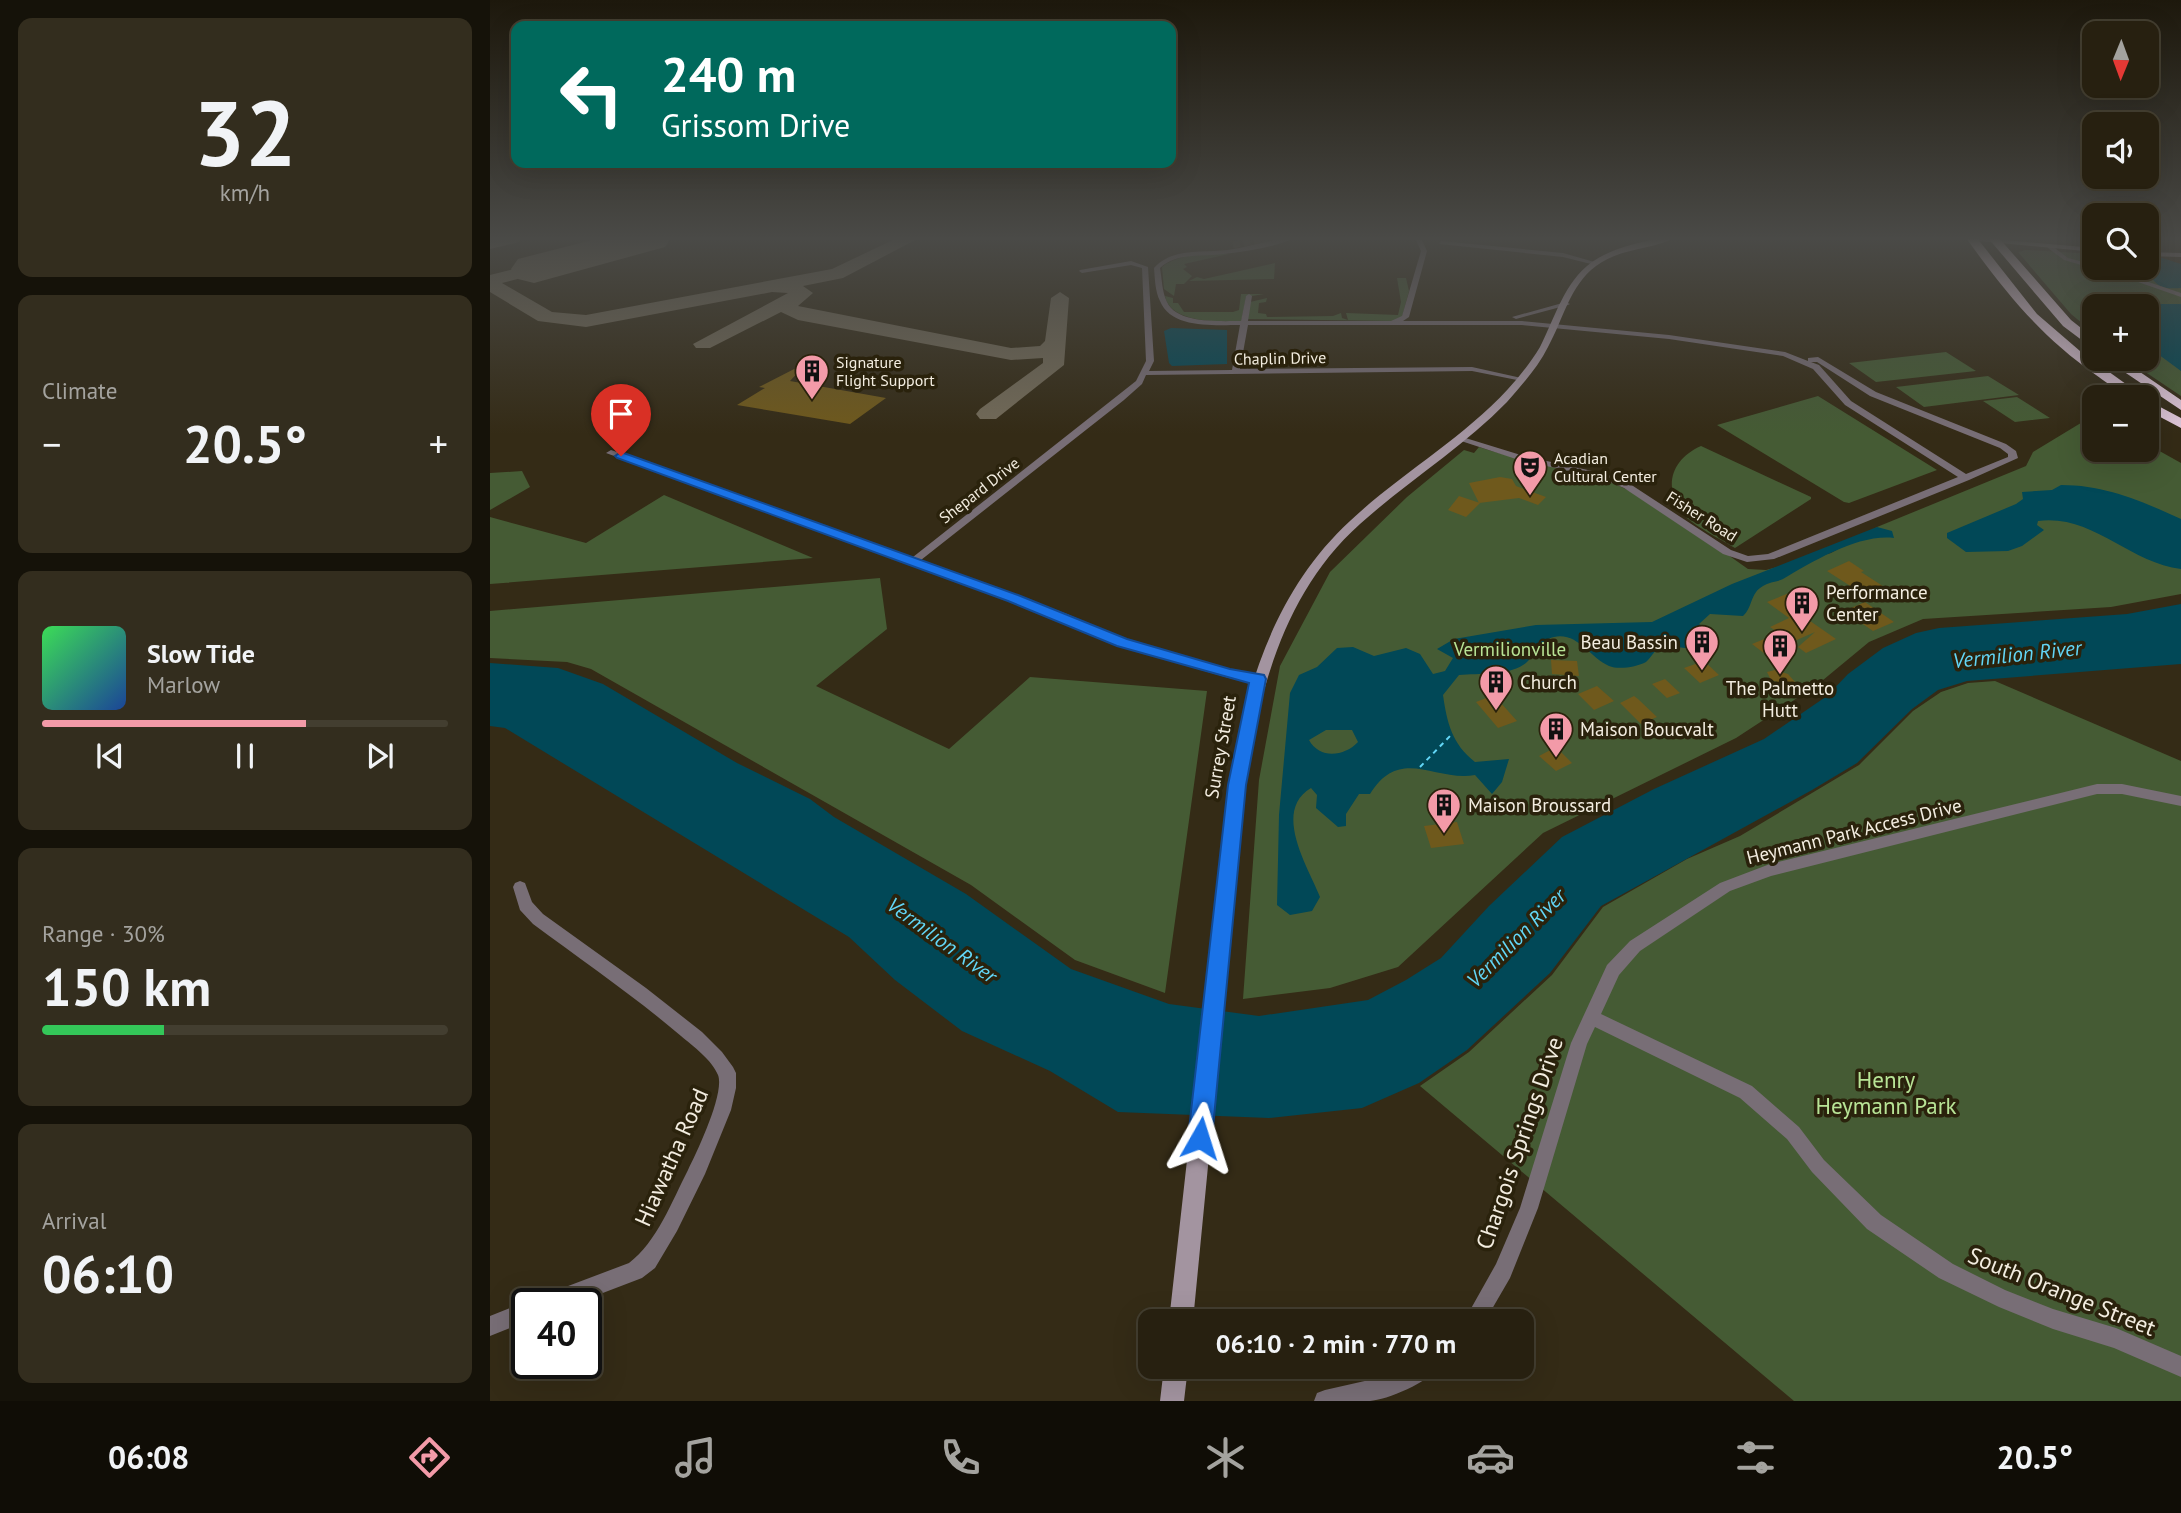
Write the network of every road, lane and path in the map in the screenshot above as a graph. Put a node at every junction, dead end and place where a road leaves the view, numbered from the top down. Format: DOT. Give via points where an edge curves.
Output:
graph roads {
  1 [pos="1148,303"];
  2 [pos="1163,303"];
  3 [pos="1248,303"];
  4 [pos="1409,303"];
  5 [pos="2022,303"];
  6 [pos="2051,303"];
  7 [pos="1566,304"];
  8 [pos="1405,318"];
  9 [pos="1511,318"];
  10 [pos="1244,324"];
  11 [pos="1388,324"];
  12 [pos="1556,325"];
  13 [pos="2082,335"];
  14 [pos="1806,362"];
  15 [pos="2130,371"];
  16 [pos="1236,372"];
  17 [pos="1145,373"];
  18 [pos="1522,379"];
  19 [pos="2120,385"];
  20 [pos="2181,406"];
  21 [pos="2159,411"];
  22 [pos="2181,424"];
  23 [pos="1459,439"];
  24 [pos="611,453"];
  25 [pos="1966,478"];
  26 [pos="914,561"];
  27 [pos="1063,617"];
  28 [pos="1176,659"];
  29 [pos="1258,679"];
  30 [pos="2181,801"];
  31 [pos="520,887"];
  32 [pos="1591,1017"];
  33 [pos="589,1288"];
  34 [pos="1182,1309"];
  35 [pos="1481,1309"];
  36 [pos="511,1317"];
  37 [pos="490,1326"];
  38 [pos="2181,1367"];
  39 [pos="1175,1379"];
  40 [pos="1407,1379"];
  41 [pos="1172,1401"];
  42 [pos="1325,1401"];
  1 -- 17 [label="street" via="1152,352"];
  2 -- 10 [label="street" via="1190,319"];
  3 -- 10 [label="street"];
  4 -- 8 [label="street"];
  5 -- 19 [label="highway" via="2075,354"];
  6 -- 13 [label="highway"];
  7 -- 9 [label="street"];
  7 -- 12 [label="street, Surrey Street"];
  8 -- 9 [label="street"];
  8 -- 11 [label="street"];
  9 -- 12 [label="street"];
  10 -- 11 [label="street"];
  10 -- 16 [label="street"];
  11 -- 12 [label="street"];
  12 -- 14 [label="street, Fisher Road" via="1669,337"];
  12 -- 18 [label="street, Surrey Street"];
  14 -- 25 [label="street, Fisher Road" via="1822,372 1849,403"];
  14 -- 25 [label="street, Fisher Road" via="1818,359 1873,394 2012,453 2008,462"];
  15 -- 20 [label="highway"];
  16 -- 17 [label="street, Chaplin Drive"];
  16 -- 18 [label="street, Chaplin Drive" via="1472,369"];
  17 -- 26 [label="street, Shepard Drive"];
  18 -- 23 [label="street, Surrey Street"];
  21 -- 22 [label="highway"];
  23 -- 25 [label="street, Fisher Road" via="1611,479 1727,552 1753,559"];
  23 -- 29 [label="street, Surrey Street" via="1352,525 1323,556 1287,614"];
  24 -- 26 [label="street"];
  26 -- 27 [label="street"];
  27 -- 28 [label="street" via="1120,632"];
  28 -- 29 [label="street"];
  29 -- 34 [label="street, Surrey Street" via="1239,771"];
  30 -- 32 [label="street, Heymann Park Access Drive" via="2123,789 2096,789 1743,879 1634,946 1613,970"];
  31 -- 33 [label="street, Hiawatha Road" via="525,905 538,919 697,1038 721,1064 729,1081 709,1144 648,1261 635,1271"];
  32 -- 35 [label="street, Chargois Springs Drive" via="1529,1208 1503,1271"];
  32 -- 38 [label="street, South Orange Street" via="1746,1092 1793,1133 1818,1166 1874,1222 1946,1271 1999,1297 2116,1338"];
  36 -- 37 [label="street"];
  39 -- 41 [label="street"];
  40 -- 42 [label="street" via="1371,1393"];
}
